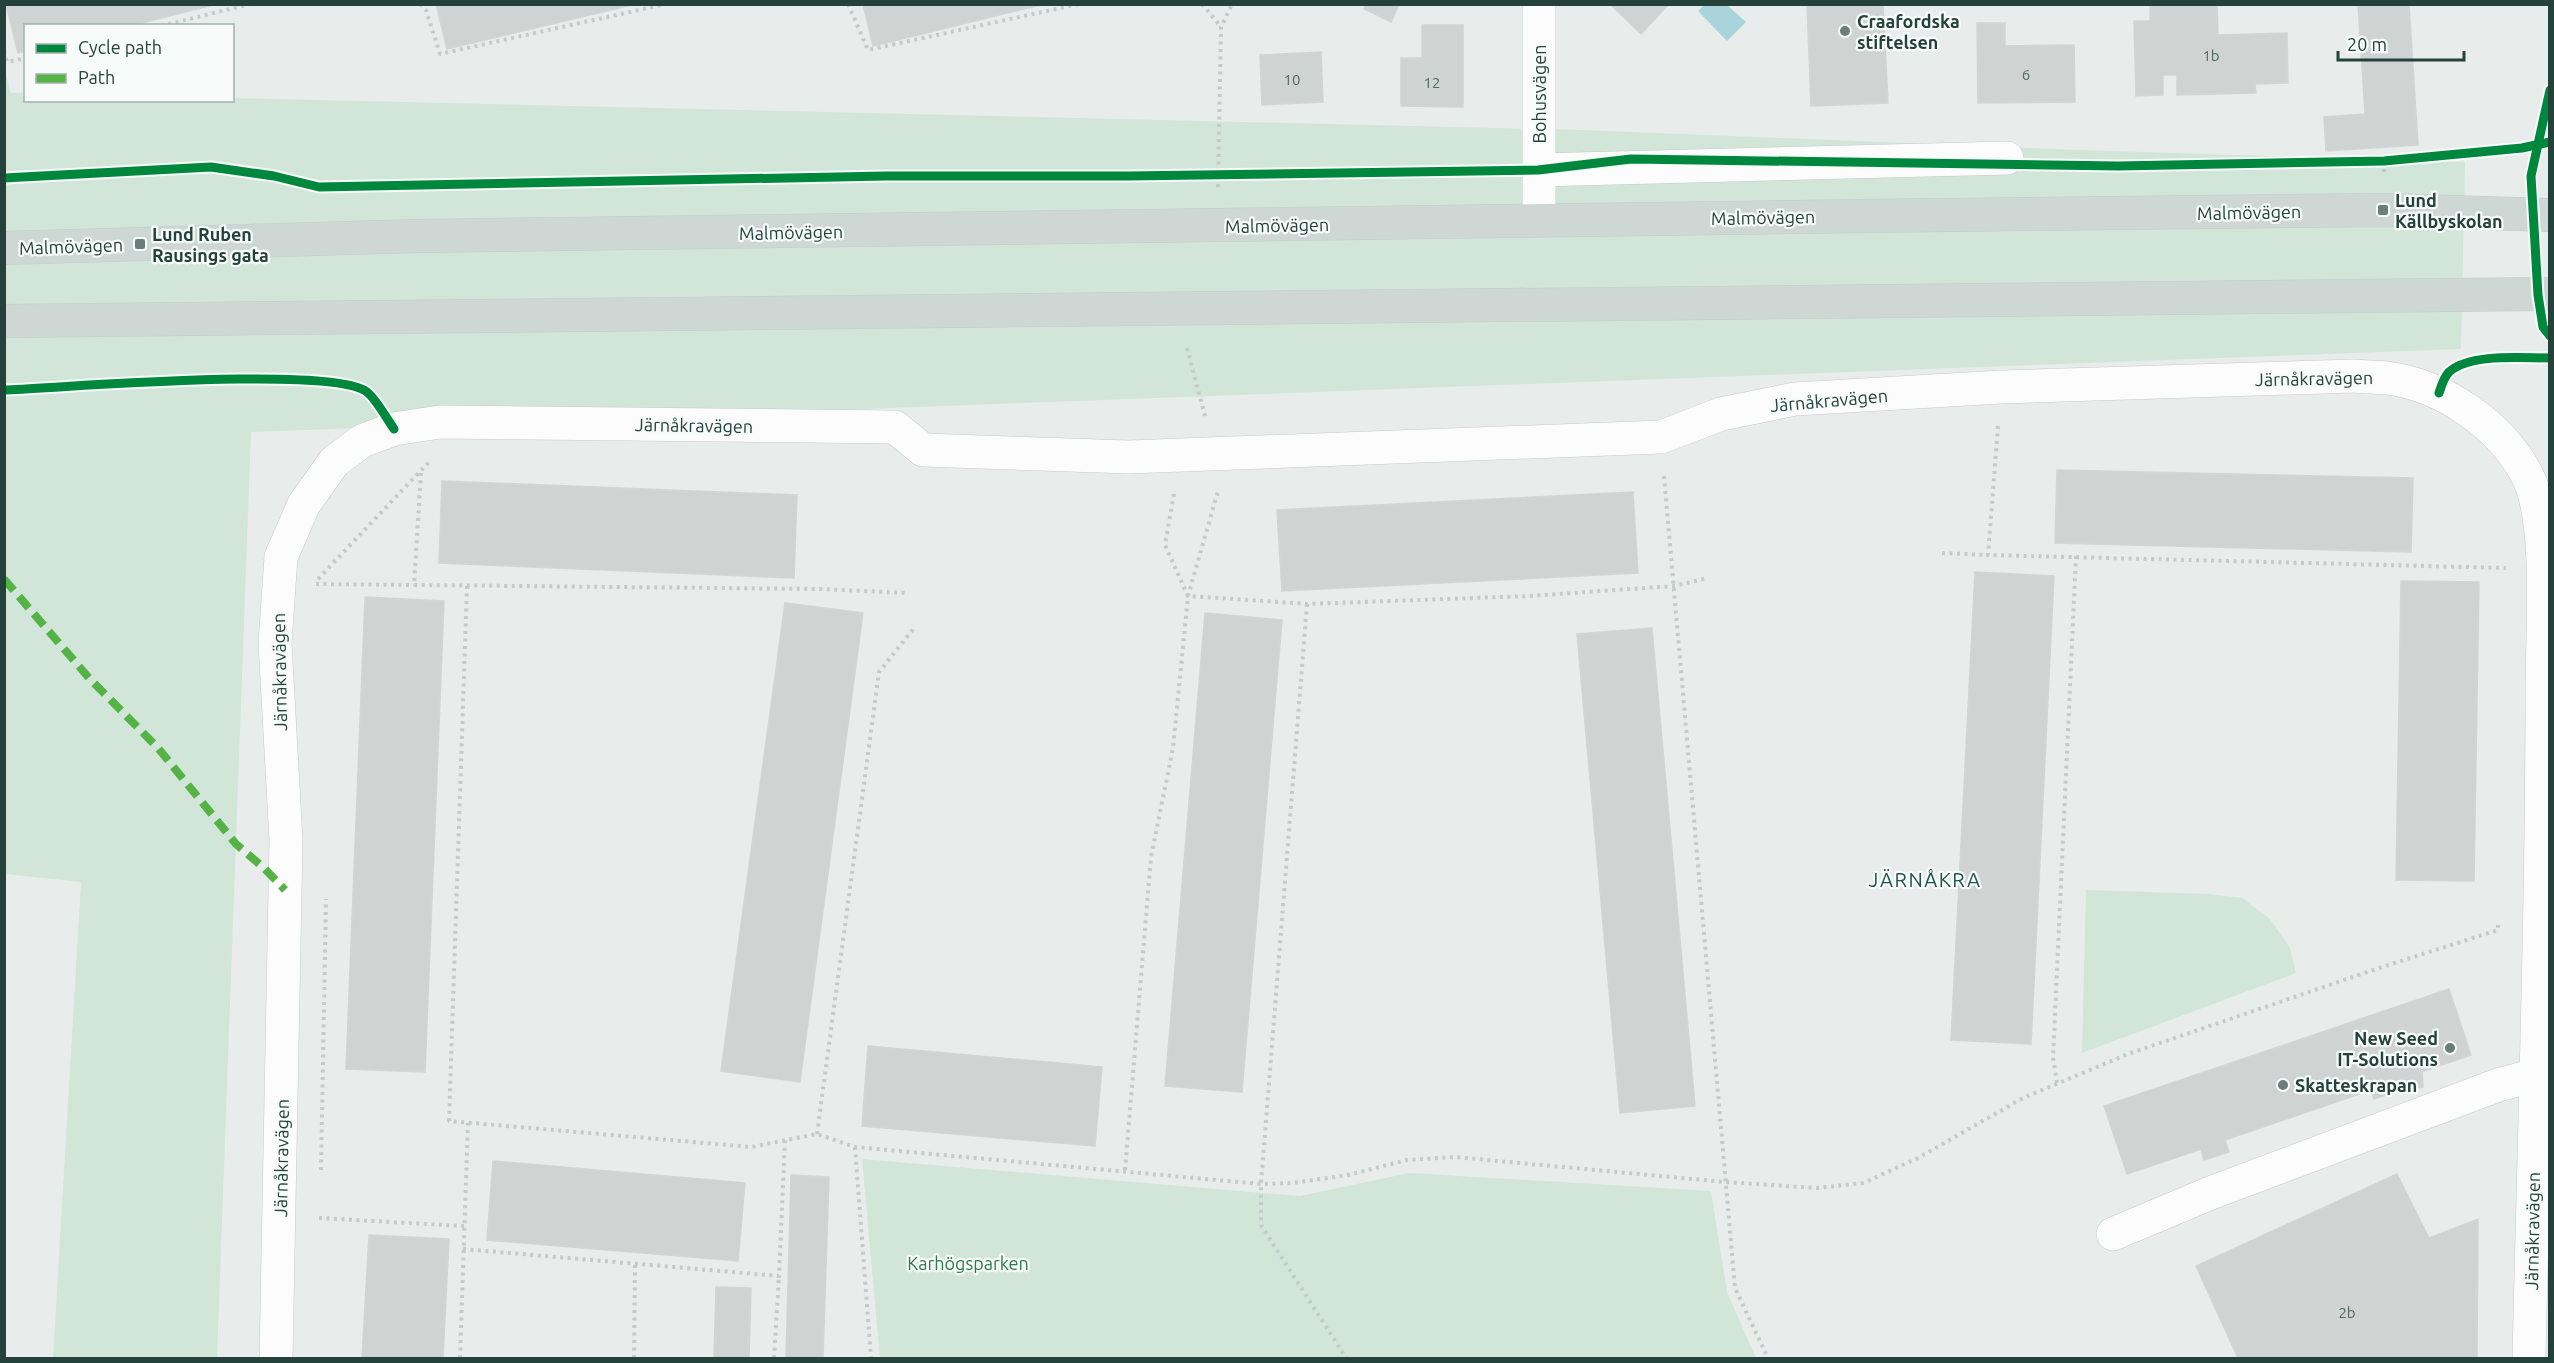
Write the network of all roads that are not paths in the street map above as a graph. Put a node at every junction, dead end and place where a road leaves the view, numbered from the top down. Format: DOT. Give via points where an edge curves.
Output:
graph roads {
  1 [pos="1539,4"];
  2 [pos="2007,158"];
  3 [pos="1538,171"];
  4 [pos="2550,215"];
  5 [pos="1539,220"];
  6 [pos="4,248"];
  7 [pos="2550,294"];
  8 [pos="4,321"];
  9 [pos="2536,1075"];
  10 [pos="2113,1234"];
  11 [pos="276,1359"];
  12 [pos="2529,1359"];
  1 -- 3 [label="street, Bohusvägen"];
  2 -- 3 [label="street"];
  3 -- 5 [label="street, Bohusvägen"];
  4 -- 5 [label="main road, Malmövägen" via="2383,210"];
  5 -- 6 [label="main road, Malmövägen" via="418,236"];
  7 -- 8 [label="main road"];
  9 -- 10 [label="street" via="2498,1085 2213,1192"];
  9 -- 11 [label="street, Järnåkravägen" via="2542,843 2539,513 2528,476 2504,441 2475,415 2439,393 2390,378 2354,376 2001,387 1795,399 1721,414 1661,436 1129,457 923,450 895,427 440,422 394,429 362,441 334,462 304,504 281,557 275,644 285,840"];
  9 -- 12 [label="street, Järnåkravägen"];
}
